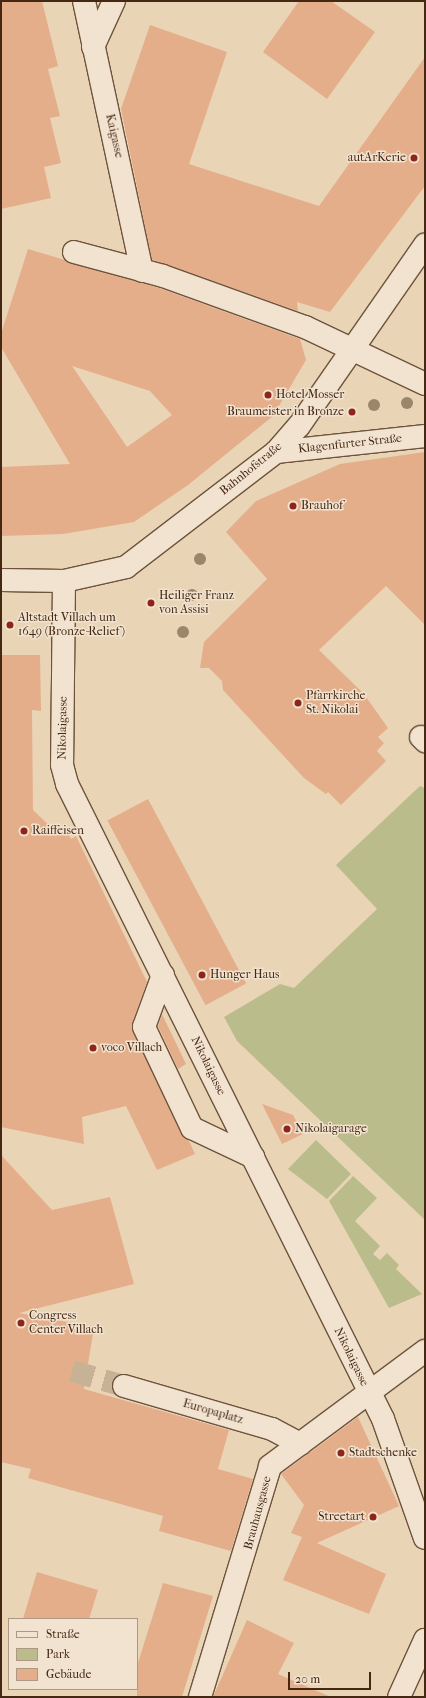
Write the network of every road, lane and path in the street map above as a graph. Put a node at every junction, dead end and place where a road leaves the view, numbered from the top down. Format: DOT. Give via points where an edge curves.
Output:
graph roads {
  1 [pos="84,1"];
  2 [pos="114,1"];
  3 [pos="94,47"];
  4 [pos="425,245"];
  5 [pos="74,252"];
  6 [pos="142,271"];
  7 [pos="351,348"];
  8 [pos="425,384"];
  9 [pos="425,436"];
  10 [pos="276,452"];
  11 [pos="1,580"];
  12 [pos="64,580"];
  13 [pos="163,975"];
  14 [pos="253,1157"];
  15 [pos="425,1351"];
  16 [pos="124,1386"];
  17 [pos="368,1391"];
  18 [pos="300,1444"];
  19 [pos="425,1538"];
  20 [pos="425,1640"];
  21 [pos="200,1697"];
  22 [pos="399,1697"];
  1 -- 3 [label="street, Kaigasse"];
  2 -- 3 [label="street"];
  3 -- 6 [label="street, Kaigasse"];
  4 -- 7 [label="street, Bahnhofstraße"];
  5 -- 6 [label="street"];
  6 -- 7 [label="street" via="305,327"];
  7 -- 8 [label="street" via="373,362"];
  7 -- 10 [label="street, Bahnhofstraße" via="299,426"];
  9 -- 10 [label="street, Klagenfurter Straße"];
  10 -- 12 [label="street, Bahnhofstraße" via="126,567"];
  11 -- 12 [label="street, Bahnhofstraße"];
  12 -- 13 [label="street, Nikolaigasse" via="62,765 68,784"];
  13 -- 14 [label="street, Nikolaigasse"];
  13 -- 14 [label="street" via="144,1027 192,1128"];
  14 -- 17 [label="street, Nikolaigasse"];
  15 -- 17 [label="street, Brauhausgasse"];
  16 -- 18 [label="street, Europaplatz" via="272,1429"];
  17 -- 18 [label="street, Brauhausgasse"];
  17 -- 19 [label="street, Nikolaigasse" via="382,1419"];
  18 -- 21 [label="street, Brauhausgasse" via="270,1466"];
  20 -- 22 [label="street"];
}
